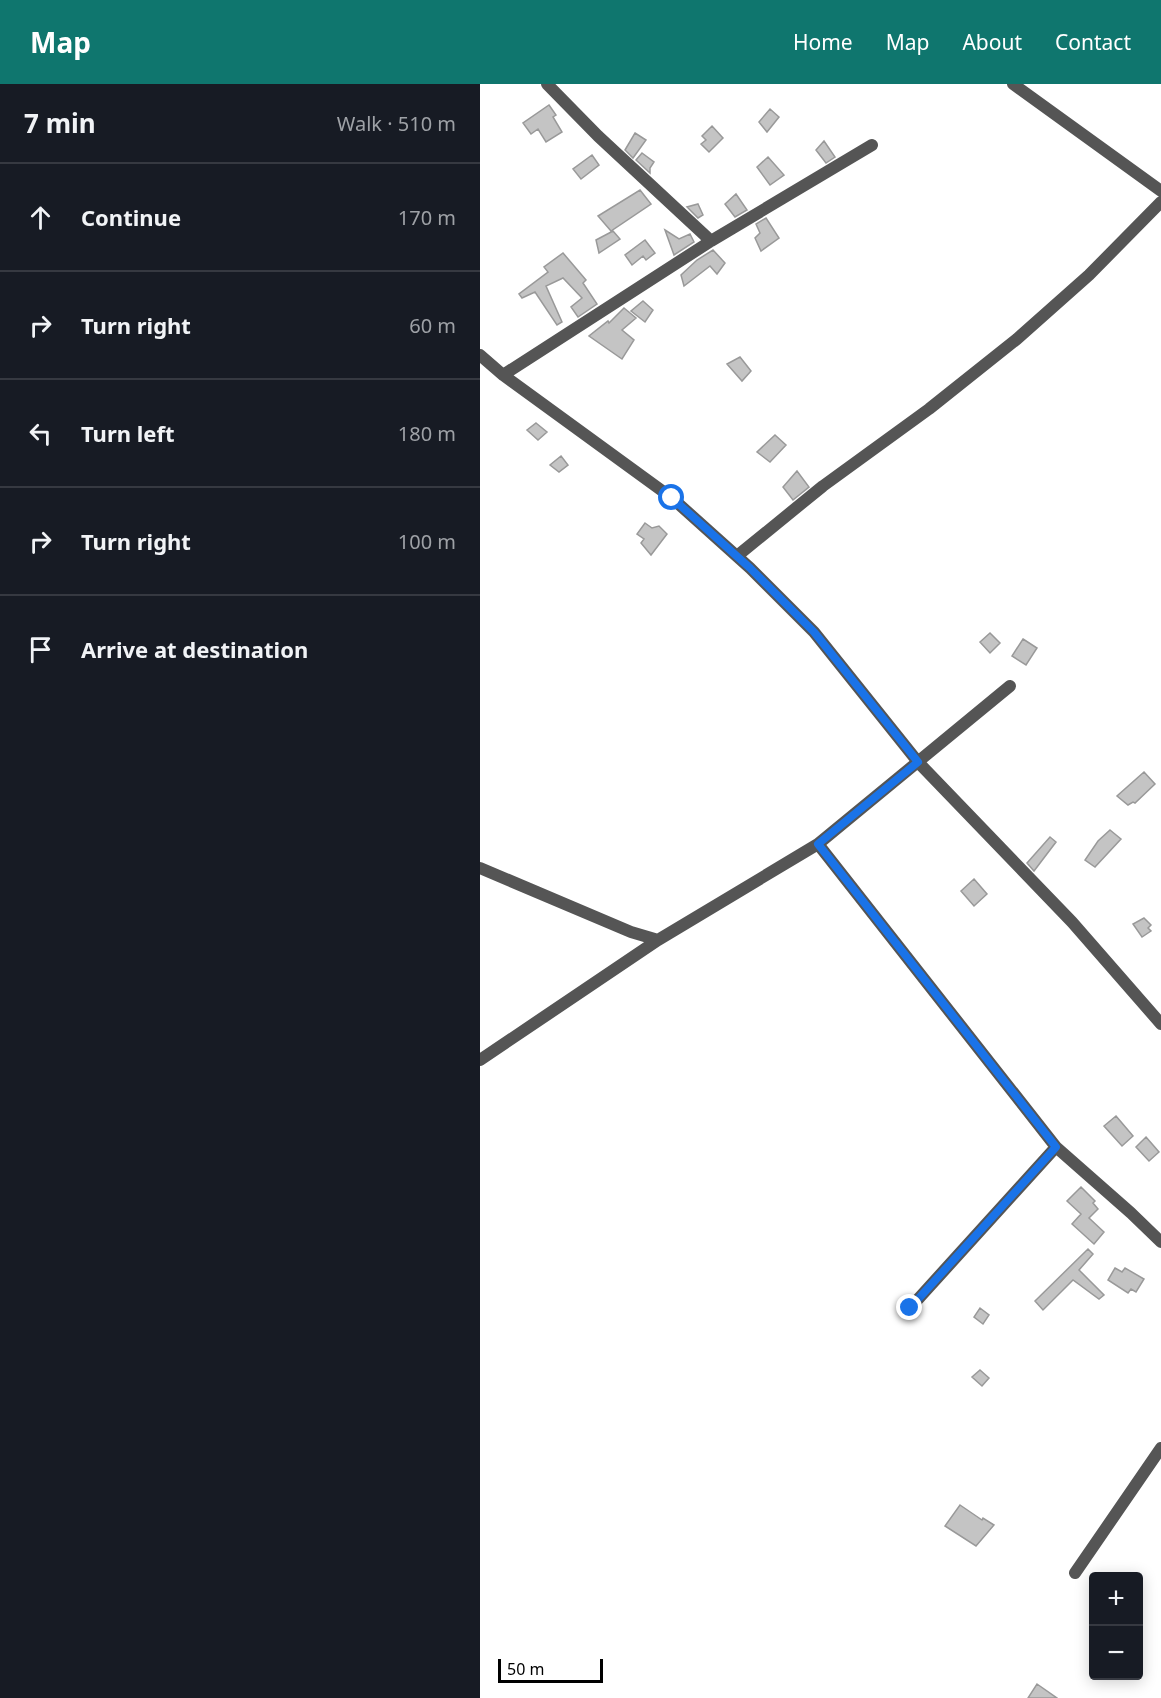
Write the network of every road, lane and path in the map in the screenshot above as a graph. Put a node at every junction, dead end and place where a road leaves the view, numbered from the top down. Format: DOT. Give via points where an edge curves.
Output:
graph roads {
  1 [pos="547,84"];
  2 [pos="1013,84"];
  3 [pos="1027,90"];
  4 [pos="872,146"];
  5 [pos="1161,191"];
  6 [pos="1161,202"];
  7 [pos="711,241"];
  8 [pos="480,355"];
  9 [pos="503,375"];
  10 [pos="737,556"];
  11 [pos="1010,686"];
  12 [pos="918,762"];
  13 [pos="818,844"];
  14 [pos="480,868"];
  15 [pos="658,940"];
  16 [pos="1161,1024"];
  17 [pos="480,1060"];
  18 [pos="1056,1147"];
  19 [pos="1161,1242"];
  20 [pos="910,1308"];
  21 [pos="1161,1448"];
  22 [pos="1075,1573"];
  1 -- 7 [label="street"];
  2 -- 3 [label="street"];
  3 -- 5 [label="street"];
  4 -- 7 [label="street"];
  6 -- 10 [label="street" via="1089,275 1017,339"];
  7 -- 9 [label="street"];
  8 -- 9 [label="street"];
  9 -- 10 [label="street" via="672,498"];
  10 -- 12 [label="street" via="814,632"];
  11 -- 12 [label="street"];
  12 -- 13 [label="street"];
  12 -- 16 [label="street" via="1072,922"];
  13 -- 15 [label="street"];
  13 -- 18 [label="street"];
  14 -- 15 [label="street"];
  15 -- 17 [label="street"];
  18 -- 19 [label="street"];
  18 -- 20 [label="street"];
  21 -- 22 [label="street"];
}
